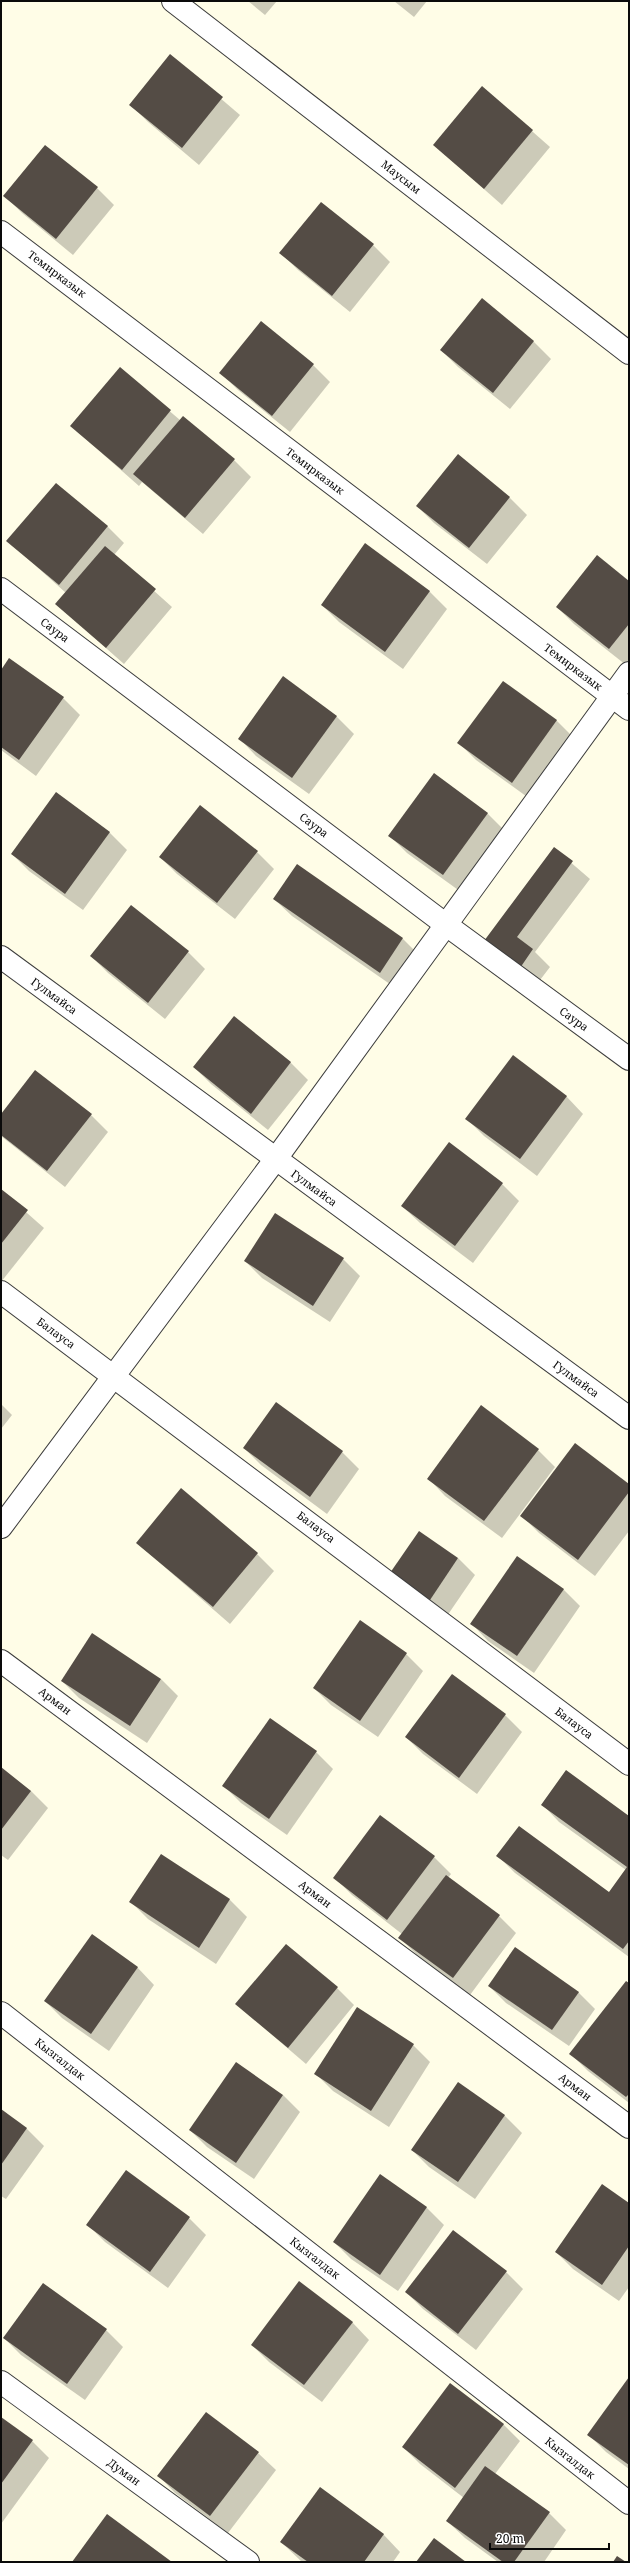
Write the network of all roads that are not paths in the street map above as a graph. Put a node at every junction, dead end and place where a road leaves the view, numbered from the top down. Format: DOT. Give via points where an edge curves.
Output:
graph roads {
  1 [pos="173,1"];
  2 [pos="1,232"];
  3 [pos="629,353"];
  4 [pos="1,589"];
  5 [pos="629,673"];
  6 [pos="621,703"];
  7 [pos="445,924"];
  8 [pos="1,957"];
  9 [pos="629,1059"];
  10 [pos="275,1160"];
  11 [pos="1,1292"];
  12 [pos="113,1375"];
  13 [pos="629,1418"];
  14 [pos="1,1527"];
  15 [pos="1,1661"];
  16 [pos="629,1764"];
  17 [pos="1,2013"];
  18 [pos="629,2127"];
  19 [pos="1,2382"];
  20 [pos="629,2503"];
  21 [pos="248,2562"];
  1 -- 3 [label="street, Маусым"];
  2 -- 6 [label="street, Темирказык"];
  4 -- 7 [label="street, Саура"];
  5 -- 6 [label="street"];
  6 -- 7 [label="street"];
  7 -- 9 [label="street, Саура"];
  7 -- 10 [label="street"];
  8 -- 10 [label="street, Гулмайса"];
  10 -- 12 [label="street"];
  10 -- 13 [label="street, Гулмайса"];
  11 -- 12 [label="street, Балауса"];
  12 -- 14 [label="street"];
  12 -- 16 [label="street, Балауса"];
  15 -- 18 [label="street, Арман"];
  17 -- 20 [label="street, Кызгалдак"];
  19 -- 21 [label="street, Думан"];
}
